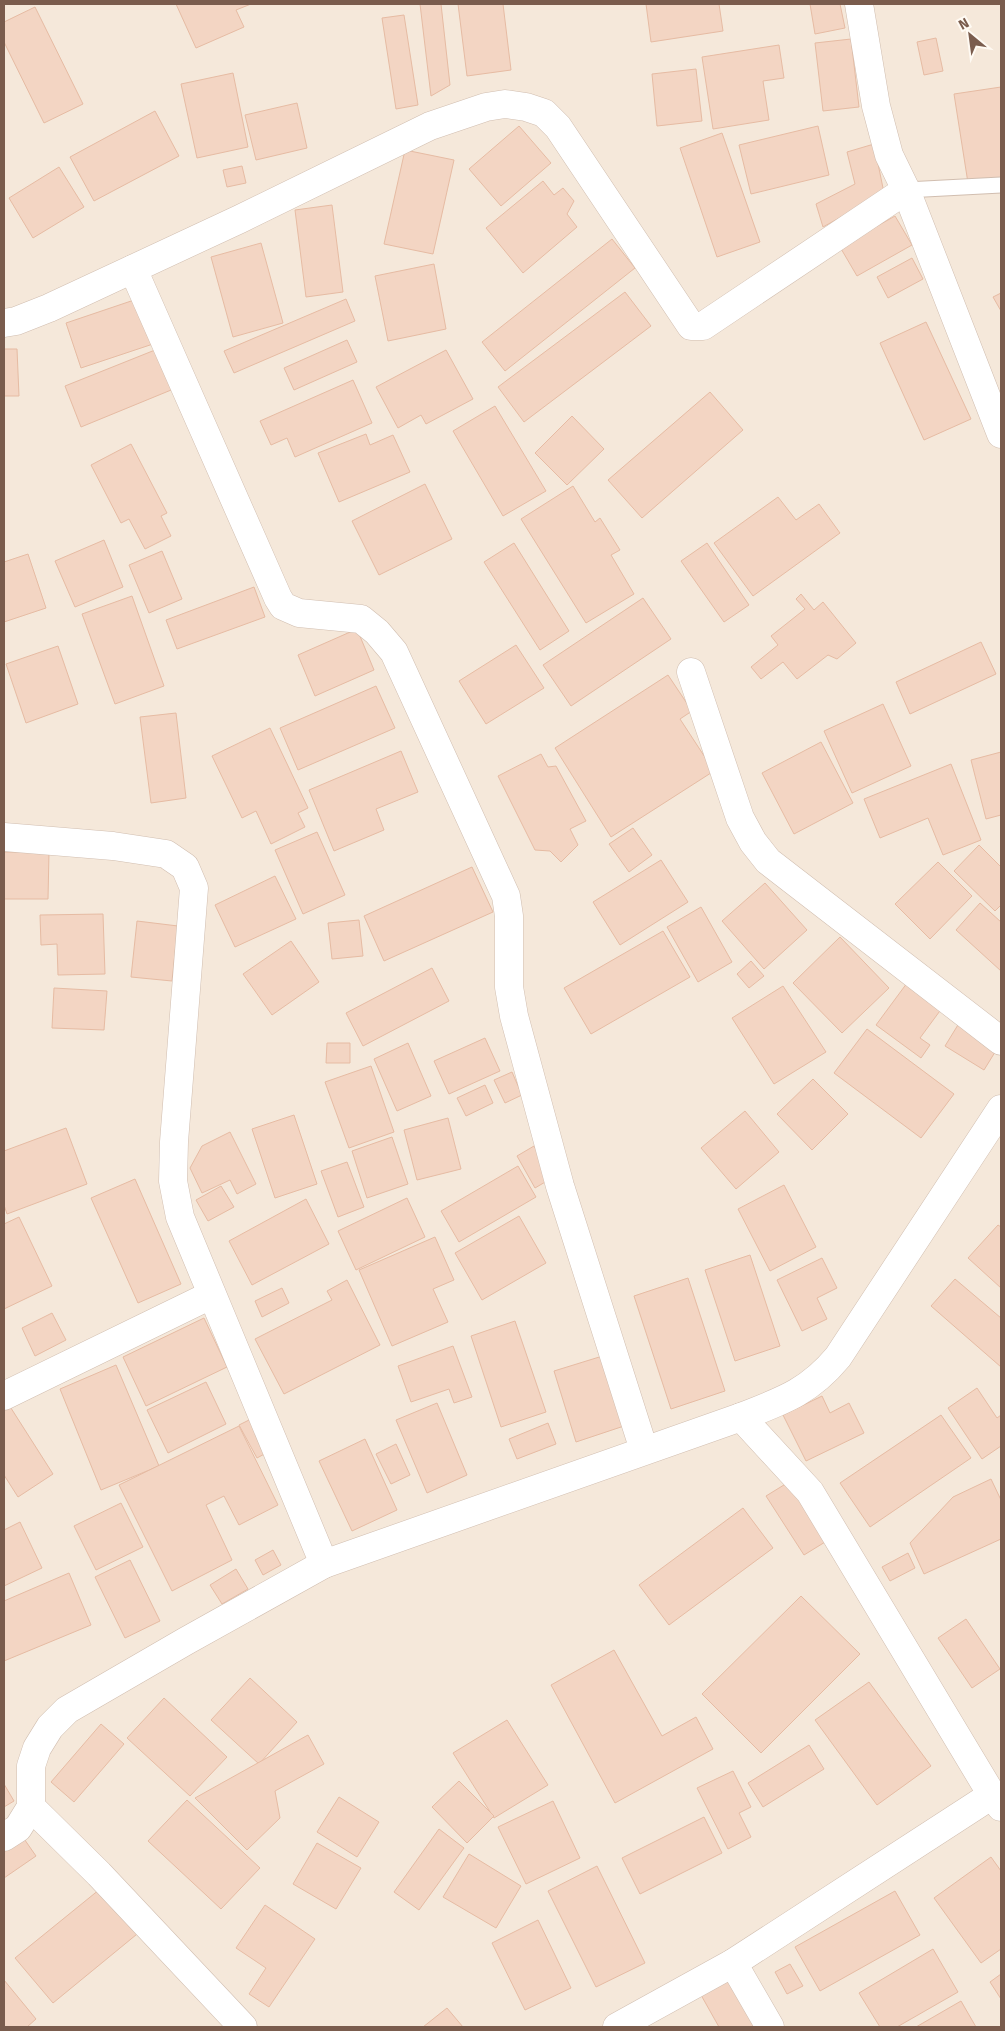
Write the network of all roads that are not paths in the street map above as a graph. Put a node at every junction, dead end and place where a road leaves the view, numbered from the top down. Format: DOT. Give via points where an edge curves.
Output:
graph roads {
  1 [pos="859,4"];
  2 [pos="1001,185"];
  3 [pos="906,190"];
  4 [pos="133,269"];
  5 [pos="4,323"];
  6 [pos="1001,434"];
  7 [pos="691,672"];
  8 [pos="4,837"];
  9 [pos="1001,1041"];
  10 [pos="1001,1109"];
  11 [pos="211,1295"];
  12 [pos="4,1396"];
  13 [pos="741,1417"];
  14 [pos="644,1450"];
  15 [pos="324,1564"];
  16 [pos="996,1801"];
  17 [pos="31,1807"];
  18 [pos="4,1837"];
  19 [pos="733,1963"];
  20 [pos="243,2027"];
  21 [pos="618,2027"];
  22 [pos="770,2027"];
  1 -- 3 [label="street" via="876,106 889,155"];
  2 -- 3 [label="lane"];
  3 -- 4 [label="street" via="703,326 691,326 558,127 544,114 504,104 430,126"];
  3 -- 6 [label="street"];
  4 -- 5 [label="street" via="16,322"];
  4 -- 14 [label="street" via="278,598 283,606 299,614 361,619 394,652 506,896 509,987 514,1016 560,1186"];
  7 -- 9 [label="street" via="740,818 768,861"];
  8 -- 11 [label="street" via="166,854 185,867 194,888 173,1181 180,1217"];
  10 -- 13 [label="street" via="824,1374 795,1395"];
  11 -- 12 [label="street"];
  11 -- 15 [label="street"];
  13 -- 14 [label="street"];
  13 -- 16 [label="street" via="810,1492"];
  14 -- 15 [label="street"];
  15 -- 17 [label="street" via="67,1710 50,1727 37,1748 31,1766"];
  16 -- 19 [label="street"];
  17 -- 18 [label="street" via="18,1828"];
  17 -- 20 [label="street"];
  19 -- 21 [label="street"];
  19 -- 22 [label="street"];
}
